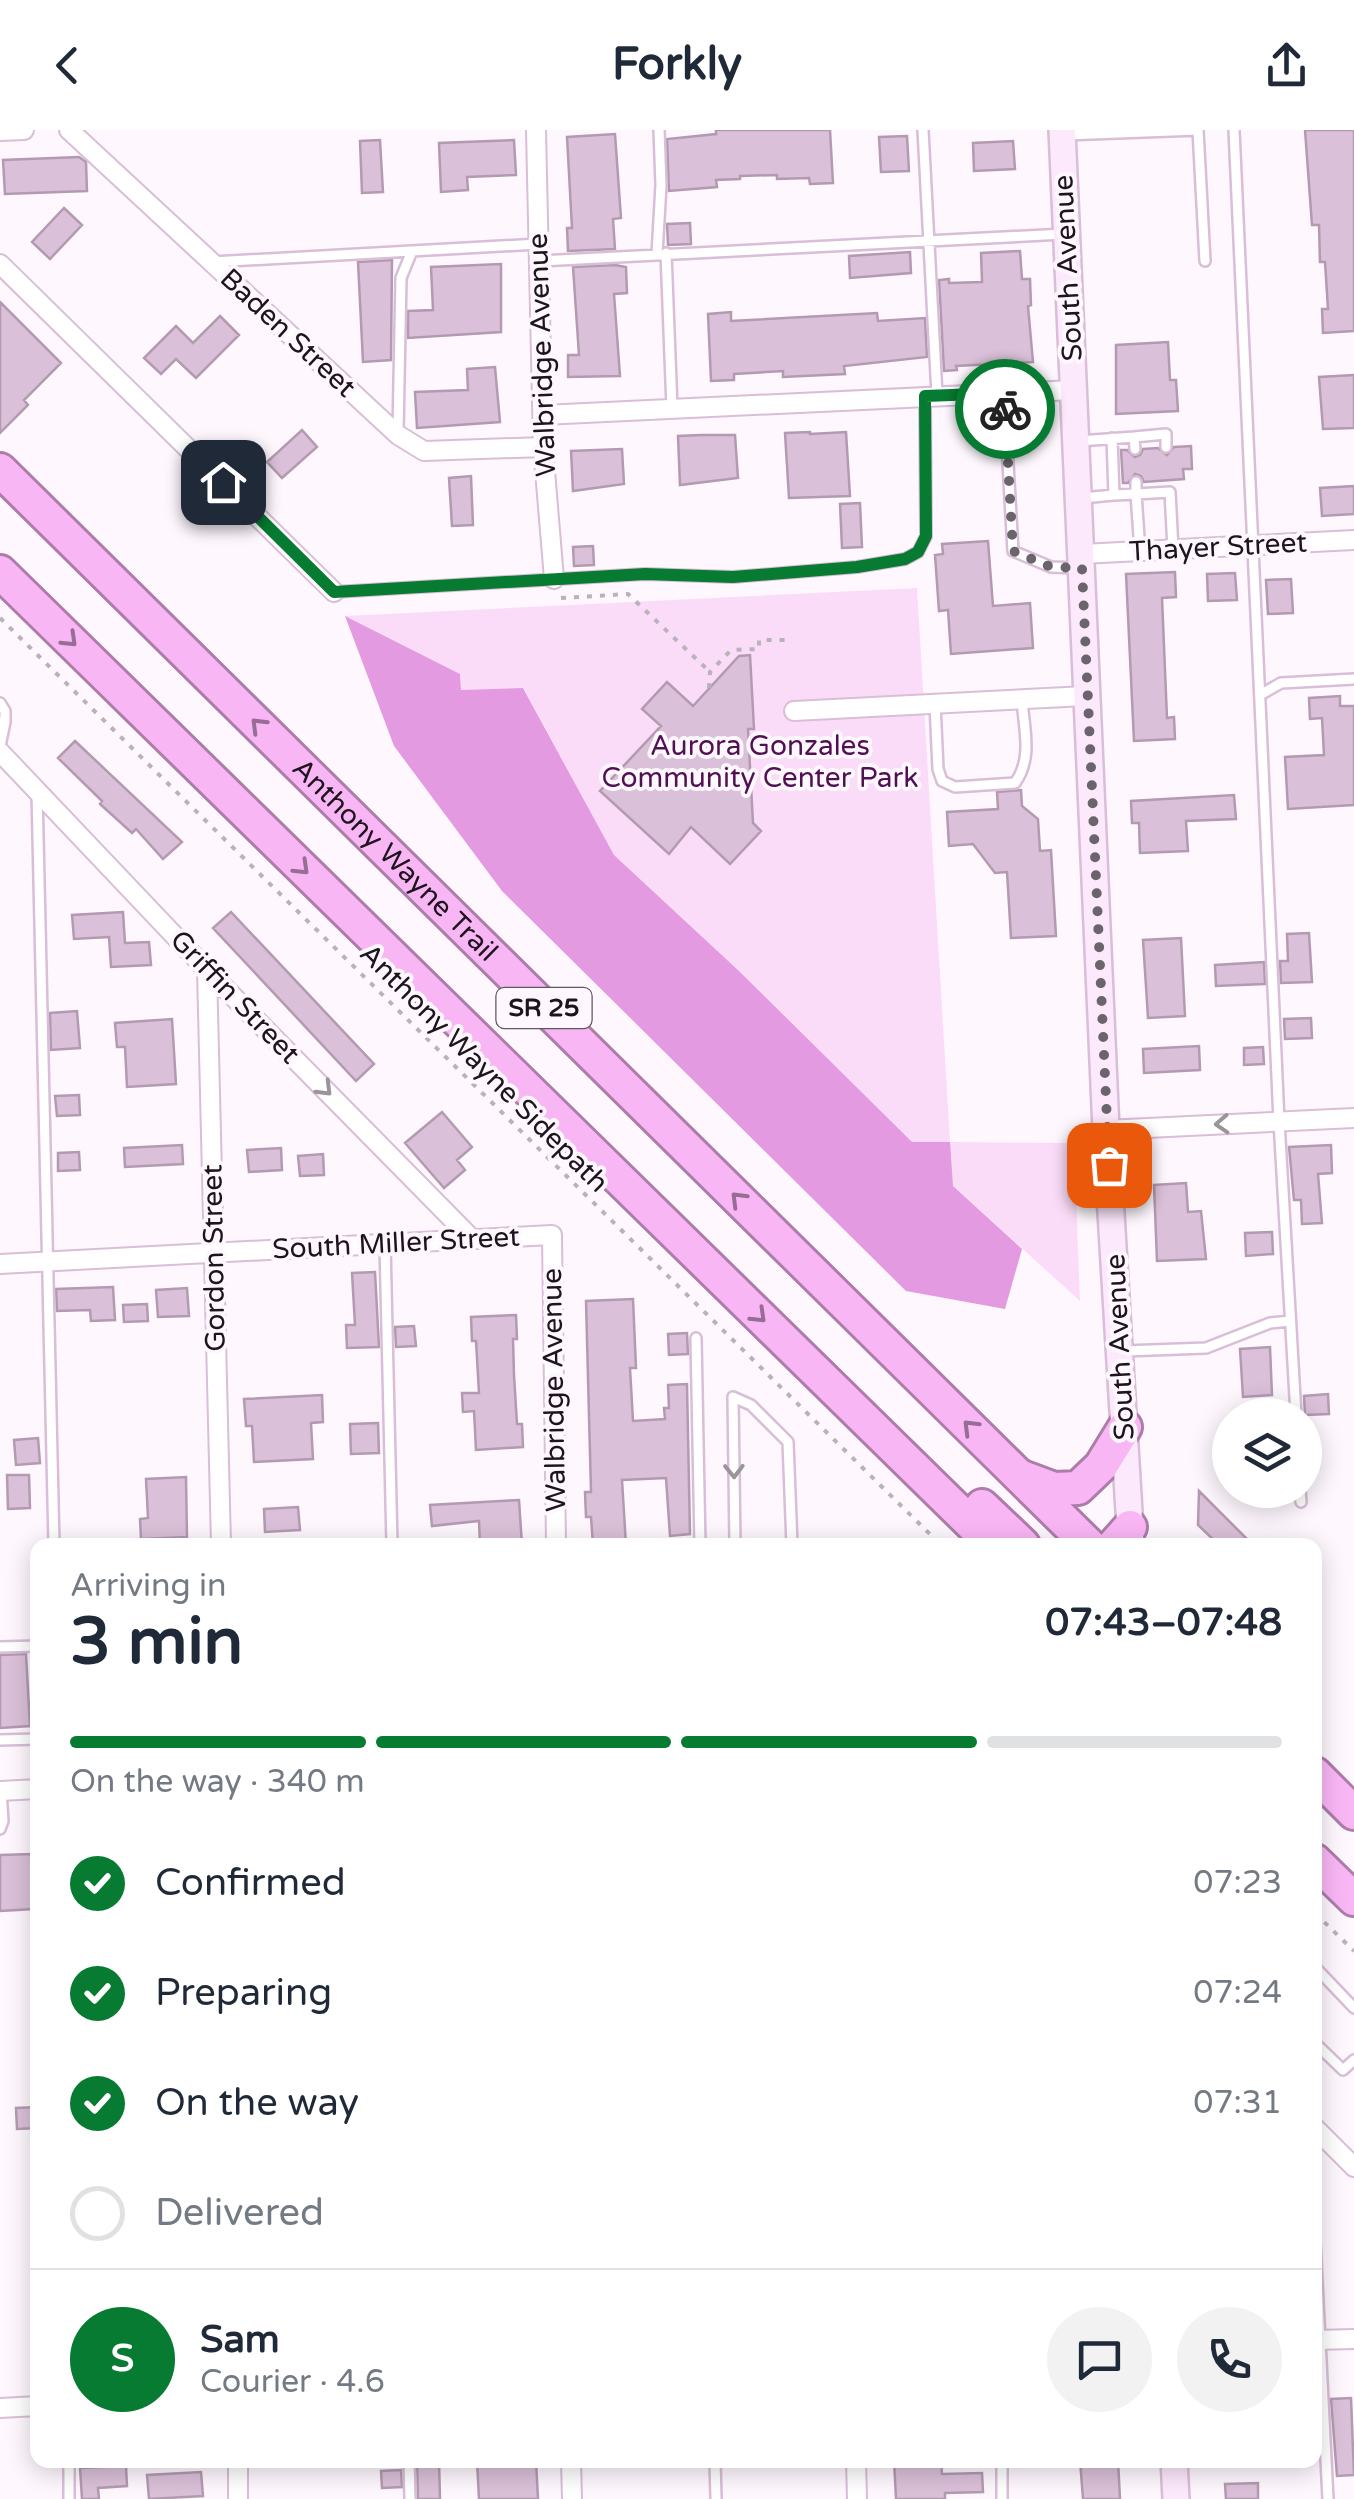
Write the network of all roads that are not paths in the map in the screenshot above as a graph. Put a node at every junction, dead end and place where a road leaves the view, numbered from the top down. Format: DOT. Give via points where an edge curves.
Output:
graph roads {
  1 [pos="24,130"];
  2 [pos="69,130"];
  3 [pos="536,130"];
  4 [pos="659,130"];
  5 [pos="923,130"];
  6 [pos="1198,130"];
  7 [pos="1234,130"];
  8 [pos="1,131"];
  9 [pos="1062,133"];
  10 [pos="1066,234"];
  11 [pos="929,240"];
  12 [pos="412,251"];
  13 [pos="539,252"];
  14 [pos="661,254"];
  15 [pos="1205,261"];
  16 [pos="212,262"];
  17 [pos="0,264"];
  18 [pos="1074,390"];
  19 [pos="1004,393"];
  20 [pos="931,396"];
  21 [pos="672,408"];
  22 [pos="543,416"];
  23 [pos="398,434"];
  24 [pos="1134,436"];
  25 [pos="1112,438"];
  26 [pos="1076,441"];
  27 [pos="543,446"];
  28 [pos="1166,448"];
  29 [pos="1135,449"];
  30 [pos="0,470"];
  31 [pos="1136,488"];
  32 [pos="1114,495"];
  33 [pos="1079,498"];
  34 [pos="1354,540"];
  35 [pos="1254,545"];
  36 [pos="1173,549"];
  37 [pos="1140,551"];
  38 [pos="1082,561"];
  39 [pos="0,572"];
  40 [pos="554,579"];
  41 [pos="334,592"];
  42 [pos="1354,679"];
  43 [pos="1260,694"];
  44 [pos="1086,696"];
  45 [pos="1022,700"];
  46 [pos="0,703"];
  47 [pos="935,704"];
  48 [pos="794,711"];
  49 [pos="2,722"];
  50 [pos="0,749"];
  51 [pos="37,790"];
  52 [pos="207,970"];
  53 [pos="1354,1118"];
  54 [pos="1279,1121"];
  55 [pos="1106,1130"];
  56 [pos="552,1235"];
  57 [pos="472,1239"];
  58 [pos="385,1244"];
  59 [pos="214,1252"];
  60 [pos="47,1261"];
  61 [pos="0,1264"];
  62 [pos="1290,1321"];
  63 [pos="696,1338"];
  64 [pos="1121,1352"];
  65 [pos="1295,1398"];
  66 [pos="1124,1427"];
  67 [pos="893,1447"];
  68 [pos="1019,1476"];
  69 [pos="54,1538"];
  70 [pos="221,1538"];
  71 [pos="392,1538"];
  72 [pos="556,1538"];
  73 [pos="700,1538"];
  74 [pos="735,1538"];
  75 [pos="792,1538"];
  76 [pos="986,1538"];
  77 [pos="1016,1538"];
  78 [pos="1082,1538"];
  79 [pos="1125,1538"];
  80 [pos="30,1646"];
  81 [pos="0,1647"];
  82 [pos="30,1739"];
  83 [pos="0,1740"];
  84 [pos="1322,1781"];
  85 [pos="30,1789"];
  86 [pos="0,1791"];
  87 [pos="1322,1809"];
  88 [pos="1354,1812"];
  89 [pos="0,1829"];
  90 [pos="1354,1833"];
  91 [pos="1322,1867"];
  92 [pos="1354,1899"];
  93 [pos="1322,1974"];
  94 [pos="1354,2008"];
  95 [pos="1322,2050"];
  96 [pos="1354,2060"];
  97 [pos="1322,2135"];
  98 [pos="1354,2167"];
  99 [pos="1354,2338"];
  100 [pos="1322,2340"];
  101 [pos="1322,2404"];
  102 [pos="30,2406"];
  103 [pos="0,2408"];
  104 [pos="68,2468"];
  105 [pos="238,2468"];
  106 [pos="409,2468"];
  107 [pos="571,2468"];
  108 [pos="715,2468"];
  109 [pos="856,2468"];
  110 [pos="1002,2468"];
  111 [pos="1174,2468"];
  112 [pos="70,2499"];
  113 [pos="238,2499"];
  114 [pos="410,2499"];
  115 [pos="572,2499"];
  116 [pos="716,2499"];
  117 [pos="857,2499"];
  118 [pos="1002,2499"];
  119 [pos="1176,2499"];
  120 [pos="1328,2499"];
  1 -- 8 [label="street"];
  2 -- 16 [label="street, Baden Street"];
  3 -- 13 [label="street, Walbridge Avenue"];
  4 -- 14 [label="lane"];
  5 -- 11 [label="lane"];
  6 -- 9 [label="lane"];
  6 -- 15 [label="lane"];
  7 -- 35 [label="lane"];
  9 -- 10 [label="street, South Avenue"];
  10 -- 11 [label="lane"];
  10 -- 18 [label="street, South Avenue"];
  11 -- 14 [label="lane"];
  11 -- 20 [label="lane"];
  12 -- 13 [label="lane"];
  12 -- 16 [label="lane"];
  12 -- 23 [label="lane" via="401,278"];
  13 -- 14 [label="lane"];
  13 -- 22 [label="street, Walbridge Avenue"];
  14 -- 21 [label="lane"];
  16 -- 23 [label="street, Baden Street"];
  17 -- 41 [label="street"];
  18 -- 19 [label="street"];
  18 -- 26 [label="street, South Avenue"];
  19 -- 20 [label="street"];
  19 -- 38 [label="lane" via="1013,551 1051,567"];
  20 -- 21 [label="street"];
  20 -- 40 [label="lane" via="926,536 905,559 733,577"];
  21 -- 22 [label="street"];
  22 -- 27 [label="street, Walbridge Avenue"];
  23 -- 27 [label="street, Baden Street" via="424,450"];
  24 -- 25 [label="lane"];
  24 -- 28 [label="lane" via="1166,434"];
  24 -- 29 [label="lane"];
  25 -- 26 [label="lane"];
  25 -- 32 [label="lane"];
  26 -- 33 [label="street, South Avenue"];
  27 -- 40 [label="street, Walbridge Avenue"];
  68 -- 30 [label="highway, Anthony Wayne Trail / SR 25, one-way"];
  31 -- 32 [label="lane"];
  31 -- 36 [label="lane" via="1169,486"];
  31 -- 37 [label="lane"];
  32 -- 33 [label="lane"];
  33 -- 38 [label="street, South Avenue"];
  34 -- 35 [label="street, Thayer Street"];
  35 -- 36 [label="street, Thayer Street"];
  35 -- 43 [label="lane"];
  36 -- 37 [label="street, Thayer Street"];
  37 -- 38 [label="street, Thayer Street"];
  38 -- 44 [label="street, South Avenue"];
  39 -- 67 [label="highway, SR 25, one-way"];
  40 -- 41 [label="lane"];
  42 -- 43 [label="lane" via="1281,683"];
  43 -- 54 [label="lane"];
  44 -- 45 [label="street"];
  44 -- 55 [label="street, South Avenue"];
  45 -- 47 [label="street"];
  45 -- 47 [label="lane" via="1026,758 1016,783 955,787 942,781 938,769"];
  46 -- 49 [label="lane"];
  47 -- 48 [label="street"];
  49 -- 50 [label="lane"];
  50 -- 51 [label="street, Griffin Street"];
  51 -- 52 [label="street, Griffin Street"];
  51 -- 60 [label="lane"];
  52 -- 57 [label="street, Griffin Street, one-way"];
  52 -- 59 [label="street, Gordon Street"];
  53 -- 54 [label="street"];
  54 -- 55 [label="street, one-way"];
  54 -- 62 [label="lane"];
  55 -- 64 [label="street, South Avenue"];
  56 -- 57 [label="street, South Miller Street"];
  56 -- 72 [label="street, Walbridge Avenue"];
  57 -- 58 [label="street, South Miller Street"];
  58 -- 59 [label="street, South Miller Street"];
  58 -- 71 [label="lane"];
  59 -- 60 [label="street, South Miller Street"];
  59 -- 70 [label="street, Gordon Street"];
  60 -- 61 [label="street, South Miller Street"];
  60 -- 69 [label="lane"];
  62 -- 64 [label="lane" via="1206,1348"];
  62 -- 65 [label="lane"];
  63 -- 73 [label="lane"];
  64 -- 66 [label="street, South Avenue"];
  66 -- 68 [label="highway" via="1078,1488 1054,1489"];
  66 -- 79 [label="street, South Avenue"];
  67 -- 76 [label="highway, SR 25"];
  67 -- 77 [label="highway" via="938,1462"];
  68 -- 78 [label="highway, Anthony Wayne Trail / SR 25"];
  75 -- 74 [label="lane, one-way" via="788,1442 751,1405 733,1397"];
  80 -- 81 [label="lane"];
  82 -- 83 [label="lane"];
  84 -- 88 [label="highway"];
  85 -- 86 [label="street"];
  86 -- 89 [label="lane"];
  87 -- 90 [label="highway"];
  91 -- 92 [label="highway"];
  93 -- 94 [label="lane"];
  95 -- 96 [label="lane" via="1343,2070"];
  97 -- 98 [label="street"];
  99 -- 100 [label="street"];
  101 -- 120 [label="lane"];
  102 -- 103 [label="street"];
  104 -- 112 [label="lane"];
  105 -- 113 [label="street"];
  106 -- 114 [label="lane"];
  107 -- 115 [label="street"];
  108 -- 116 [label="lane"];
  109 -- 117 [label="street"];
  110 -- 118 [label="lane"];
  111 -- 119 [label="street"];
}
